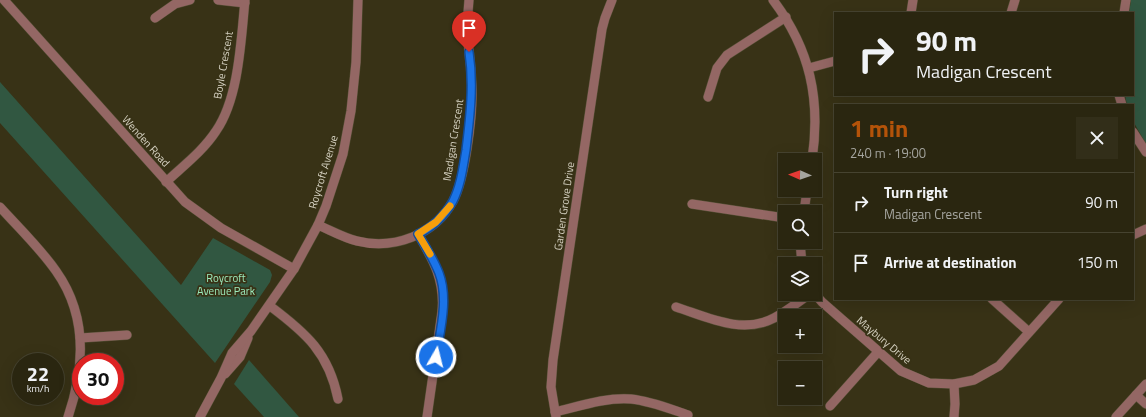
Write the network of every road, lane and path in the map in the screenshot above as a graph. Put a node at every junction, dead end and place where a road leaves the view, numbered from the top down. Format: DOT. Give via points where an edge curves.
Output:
graph roads {
  1 [pos="4,0"];
  2 [pos="190,0"];
  3 [pos="218,0"];
  4 [pos="358,0"];
  5 [pos="469,0"];
  6 [pos="612,0"];
  7 [pos="773,0"];
  8 [pos="913,0"];
  9 [pos="1015,0"];
  10 [pos="1126,0"];
  11 [pos="245,2"];
  12 [pos="911,12"];
  13 [pos="1011,12"];
  14 [pos="1124,12"];
  15 [pos="786,17"];
  16 [pos="155,18"];
  17 [pos="834,61"];
  18 [pos="809,68"];
  19 [pos="708,97"];
  20 [pos="1134,134"];
  21 [pos="1146,152"];
  22 [pos="813,153"];
  23 [pos="166,182"];
  24 [pos="692,204"];
  25 [pos="0,207"];
  26 [pos="778,217"];
  27 [pos="318,225"];
  28 [pos="1146,228"];
  29 [pos="418,234"];
  30 [pos="1134,234"];
  31 [pos="294,269"];
  32 [pos="993,300"];
  33 [pos="1058,300"];
  34 [pos="800,301"];
  35 [pos="821,301"];
  36 [pos="270,306"];
  37 [pos="676,307"];
  38 [pos="1029,332"];
  39 [pos="127,335"];
  40 [pos="80,338"];
  41 [pos="878,352"];
  42 [pos="954,384"];
  43 [pos="1146,384"];
  44 [pos="1136,395"];
  45 [pos="338,399"];
  46 [pos="1146,404"];
  47 [pos="830,406"];
  48 [pos="556,414"];
  49 [pos="688,415"];
  50 [pos="68,417"];
  51 [pos="200,417"];
  52 [pos="427,417"];
  53 [pos="954,417"];
  54 [pos="1116,417"];
  1 -- 23 [label="street, Wenden Road"];
  2 -- 16 [label="street" via="175,4"];
  3 -- 11 [label="street"];
  4 -- 27 [label="street, Roycroft Avenue" via="352,111 341,161"];
  5 -- 29 [label="street, Madigan Crescent" via="467,29 472,95 461,179 446,212"];
  6 -- 48 [label="street, Garden Grove Drive" via="601,36 554,353 552,387"];
  7 -- 15 [label="street"];
  8 -- 12 [label="street"];
  9 -- 13 [label="street"];
  10 -- 14 [label="street"];
  11 -- 23 [label="street, Boyle Crescent" via="235,80 223,120 206,144"];
  15 -- 18 [label="street"];
  15 -- 19 [label="street" via="727,55 717,68"];
  17 -- 18 [label="street"];
  18 -- 22 [label="street" via="816,116"];
  20 -- 21 [label="street"];
  23 -- 31 [label="street, Wenden Road" via="204,217"];
  24 -- 26 [label="street"];
  25 -- 40 [label="street" via="57,272 75,312"];
  27 -- 29 [label="street, Madigan Crescent" via="366,243 394,243"];
  27 -- 31 [label="street, Roycroft Avenue"];
  28 -- 30 [label="street"];
  29 -- 52 [label="street" via="439,273 443,296"];
  31 -- 36 [label="street, Roycroft Avenue"];
  32 -- 38 [label="street"];
  33 -- 38 [label="street, Maybury Drive"];
  34 -- 37 [label="street" via="774,318 748,325 730,324"];
  35 -- 41 [label="street, Maybury Drive"];
  36 -- 45 [label="street" via="315,344 330,369"];
  36 -- 51 [label="street, Roycroft Avenue" via="232,353"];
  38 -- 42 [label="street, Maybury Drive" via="999,366 974,380"];
  39 -- 40 [label="street"];
  40 -- 50 [label="street" via="80,373"];
  41 -- 42 [label="street, Maybury Drive" via="900,371 914,378 929,383"];
  41 -- 47 [label="street"];
  42 -- 53 [label="street"];
  43 -- 44 [label="street"];
  44 -- 46 [label="street"];
  44 -- 54 [label="street"];
  48 -- 49 [label="street" via="598,402 626,399"];
}
